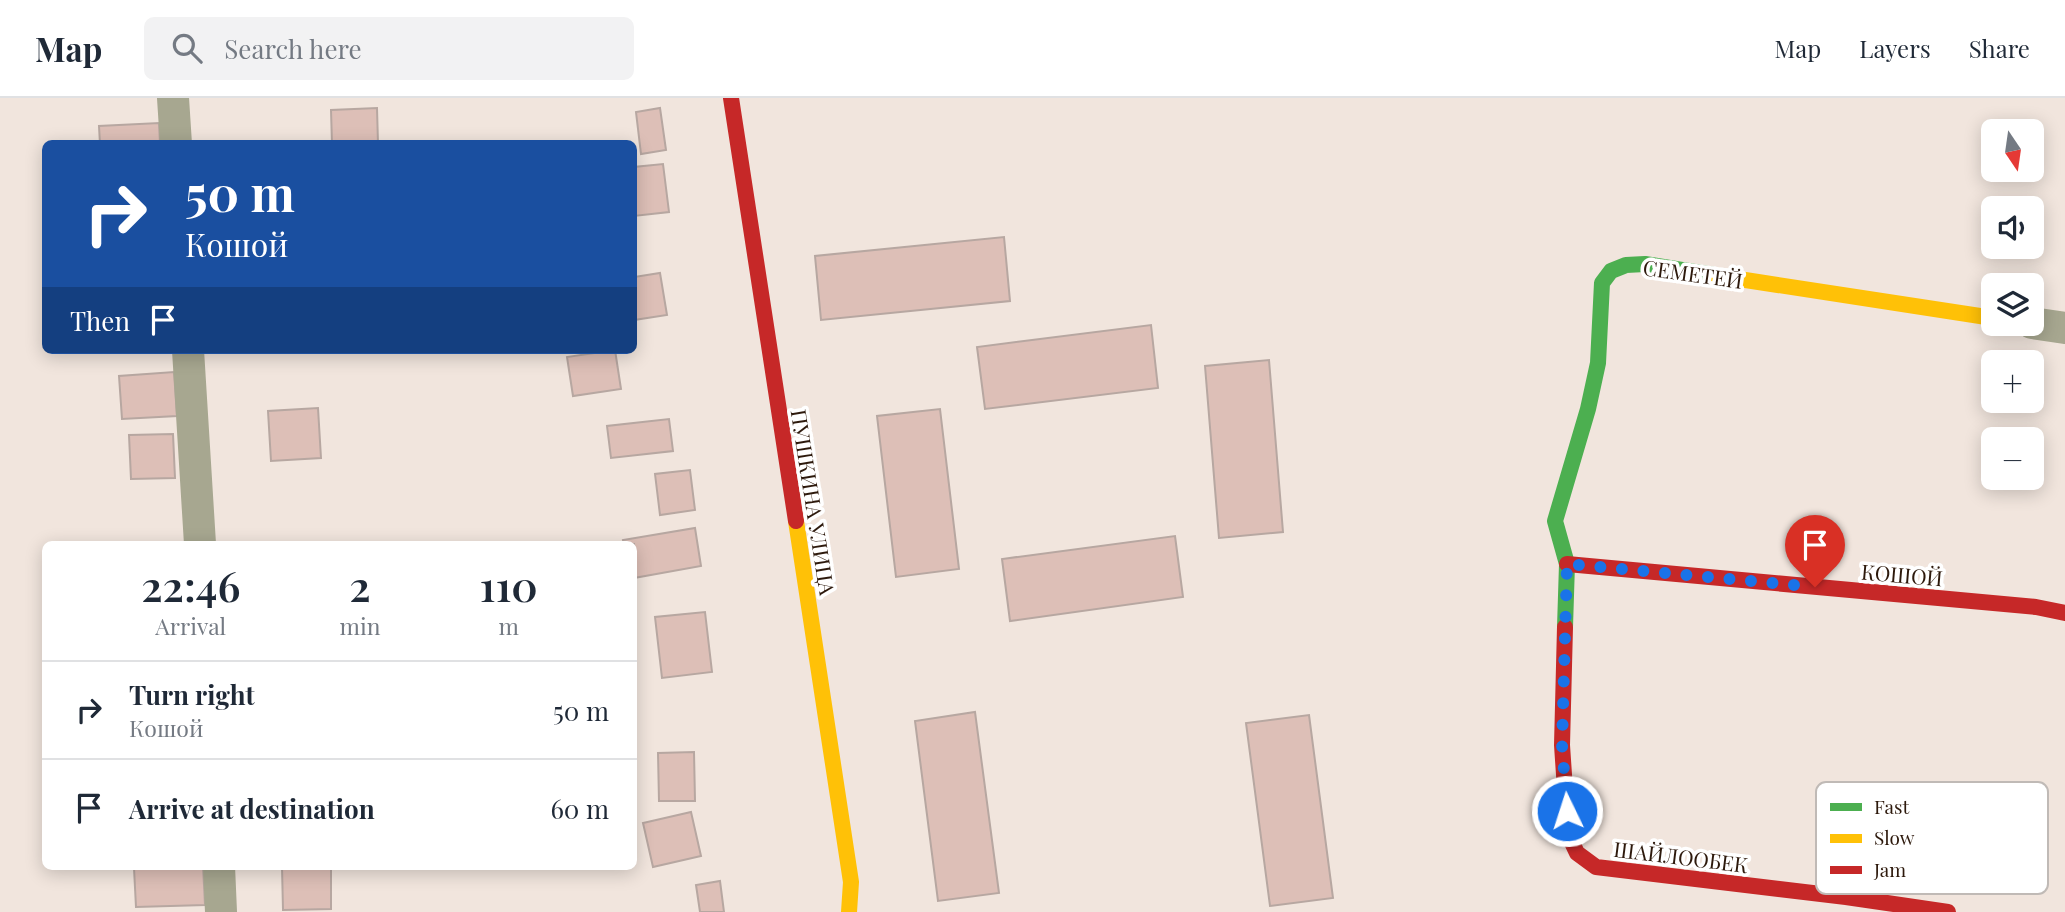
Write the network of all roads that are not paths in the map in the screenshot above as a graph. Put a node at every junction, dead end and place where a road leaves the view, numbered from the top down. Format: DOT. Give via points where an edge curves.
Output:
graph roads {
  1 [pos="173,98"];
  2 [pos="731,98"];
  3 [pos="176,140"];
  4 [pos="1981,315"];
  5 [pos="2044,325"];
  6 [pos="2065,328"];
  7 [pos="188,354"];
  8 [pos="200,541"];
  9 [pos="1567,564"];
  10 [pos="2065,613"];
  11 [pos="219,870"];
  12 [pos="1816,893"];
  13 [pos="1821,894"];
  14 [pos="222,912"];
  15 [pos="849,912"];
  16 [pos="1948,912"];
  1 -- 3 [label="street"];
  2 -- 15 [label="street, ПУШКИНА УЛИЦА" via="851,882"];
  4 -- 9 [label="street, СЕМЕТЕЙ" via="1645,264 1611,271 1602,283 1598,363 1588,409 1555,521"];
  5 -- 6 [label="street"];
  7 -- 8 [label="street"];
  9 -- 10 [label="street, КОШОЙ"];
  9 -- 12 [label="street, ШАЙЛООБЕК" via="1562,745 1568,834 1577,853 1596,867"];
  11 -- 14 [label="street"];
  13 -- 16 [label="street, ШАЙЛООБЕК"];
}
